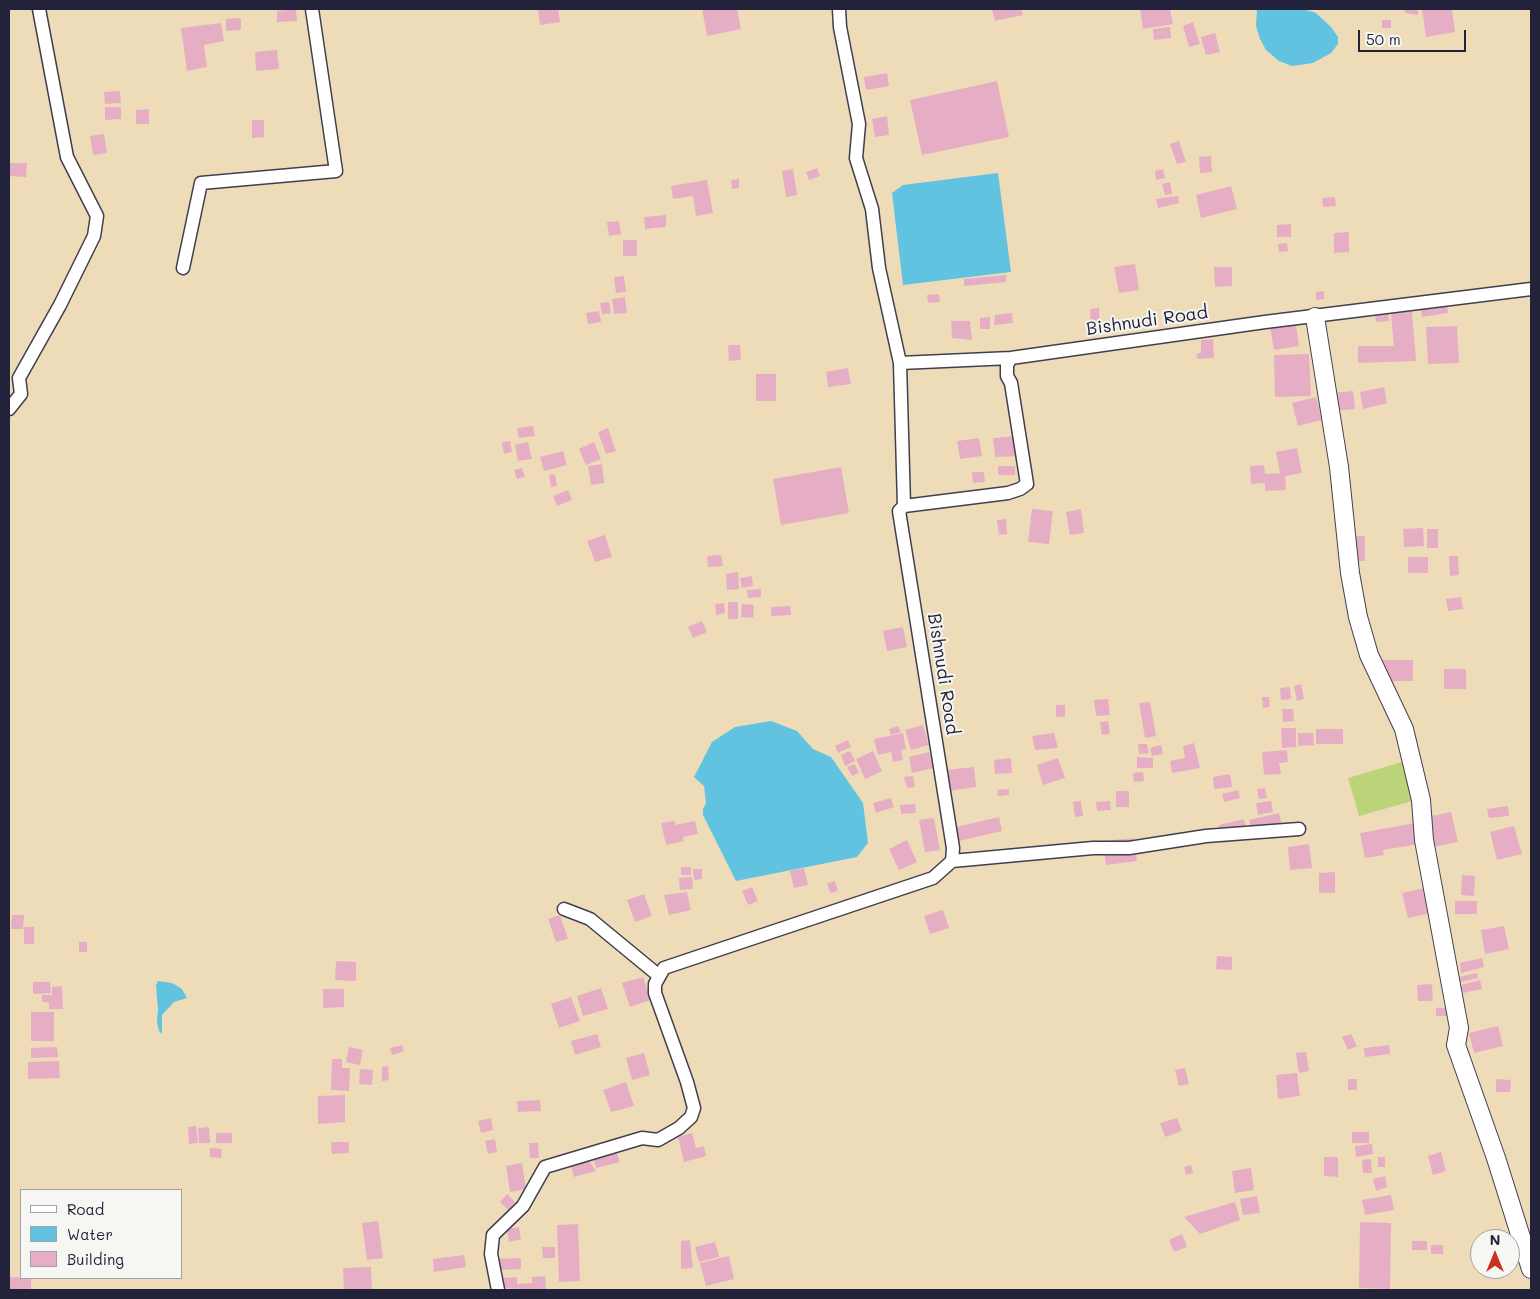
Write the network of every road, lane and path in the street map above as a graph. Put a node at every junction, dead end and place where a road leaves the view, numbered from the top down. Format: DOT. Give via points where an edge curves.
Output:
graph roads {
  1 [pos="39,9"];
  2 [pos="312,9"];
  3 [pos="839,9"];
  4 [pos="183,268"];
  5 [pos="1531,289"];
  6 [pos="1315,317"];
  7 [pos="1011,358"];
  8 [pos="900,363"];
  9 [pos="9,409"];
  10 [pos="904,506"];
  11 [pos="1299,829"];
  12 [pos="952,860"];
  13 [pos="564,909"];
  14 [pos="658,975"];
  15 [pos="1531,1269"];
  16 [pos="498,1290"];
  1 -- 9 [label="street" via="67,157 97,216 94,236 19,378 21,394"];
  2 -- 4 [label="street" via="336,171 200,183"];
  3 -- 8 [label="street, Bishnudi Road" via="858,124 856,158 872,209 879,268"];
  5 -- 6 [label="street, Bishnudi Road"];
  6 -- 7 [label="street, Bishnudi Road"];
  6 -- 15 [label="street" via="1358,617 1369,656 1404,729 1421,800 1424,840 1459,1028 1456,1045"];
  7 -- 8 [label="street, Bishnudi Road"];
  7 -- 10 [label="street" via="1007,376 1011,383 1027,484 1008,492"];
  8 -- 10 [label="street, Bishnudi Road"];
  10 -- 12 [label="street, Bishnudi Road" via="899,511 900,521 928,683 953,848"];
  11 -- 12 [label="street" via="1206,836 1129,848"];
  12 -- 14 [label="street" via="933,878 672,965"];
  13 -- 14 [label="street" via="590,919"];
  14 -- 16 [label="street" via="655,993 687,1082 694,1108 691,1117 680,1128 658,1140 642,1138 545,1167 523,1206 493,1236 492,1254"];
}
